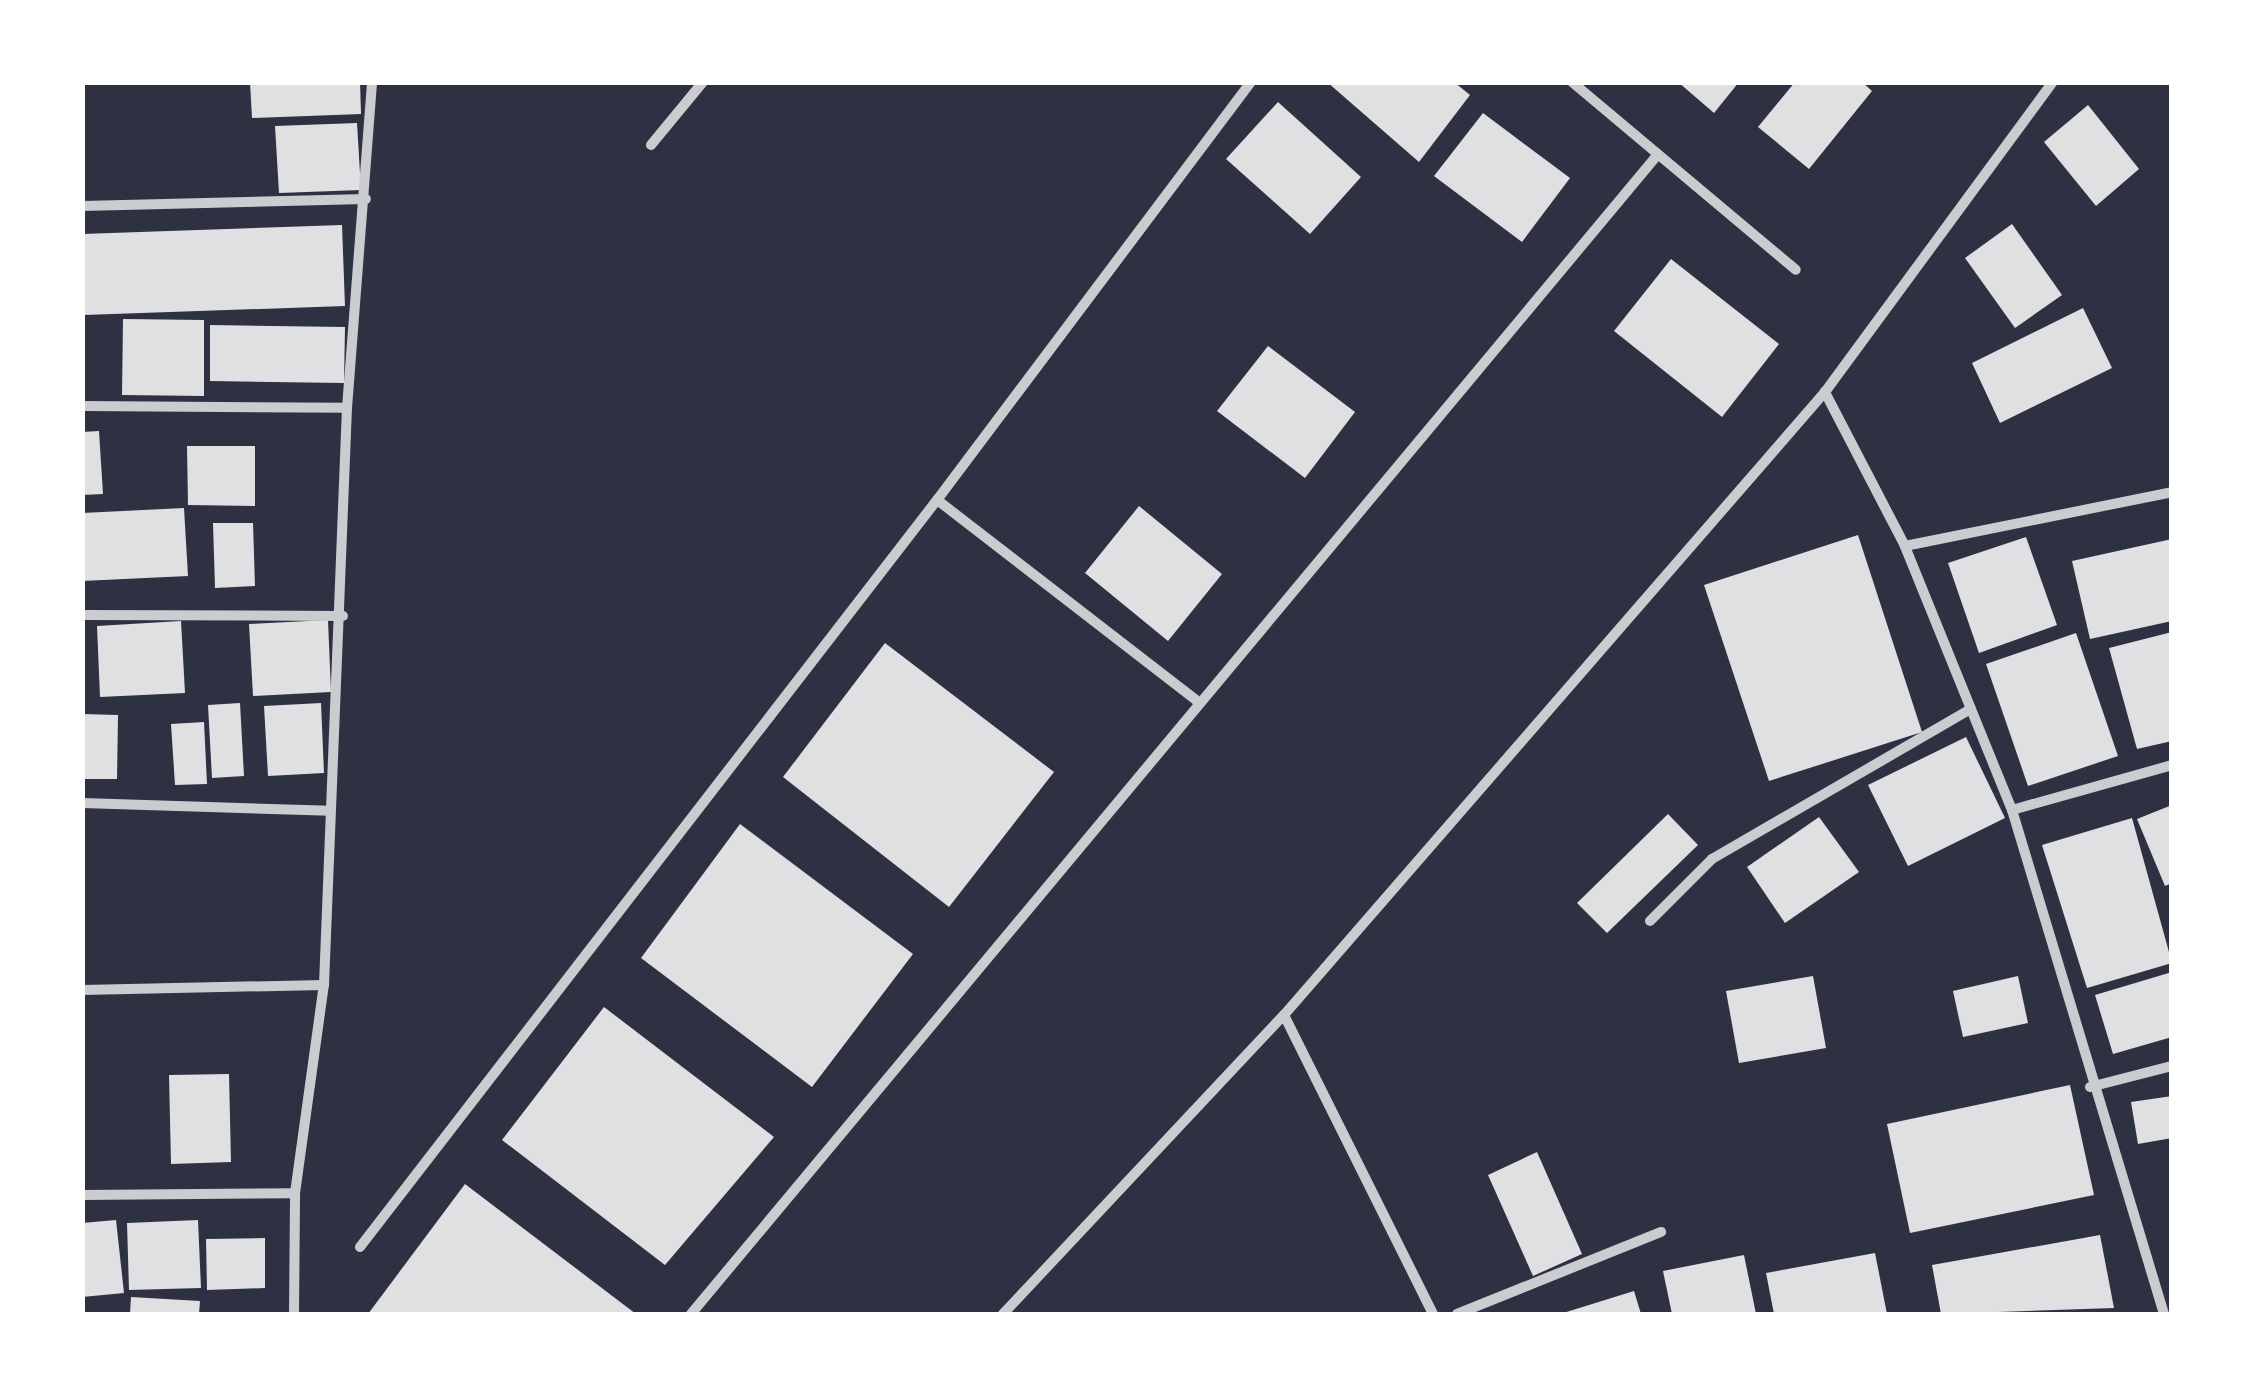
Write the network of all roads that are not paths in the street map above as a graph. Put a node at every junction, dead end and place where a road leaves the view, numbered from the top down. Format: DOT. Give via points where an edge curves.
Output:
graph roads {
  1 [pos="372,82"];
  2 [pos="703,82"];
  3 [pos="1251,82"];
  4 [pos="1572,82"];
  5 [pos="2054,82"];
  6 [pos="651,145"];
  7 [pos="1658,154"];
  8 [pos="366,199"];
  9 [pos="82,206"];
  10 [pos="1796,270"];
  11 [pos="1825,392"];
  12 [pos="82,406"];
  13 [pos="347,408"];
  14 [pos="2172,492"];
  15 [pos="936,500"];
  16 [pos="1905,546"];
  17 [pos="82,614"];
  18 [pos="342,616"];
  19 [pos="1196,700"];
  20 [pos="1971,709"];
  21 [pos="2172,765"];
  22 [pos="82,803"];
  23 [pos="2012,810"];
  24 [pos="330,811"];
  25 [pos="1650,921"];
  26 [pos="324,985"];
  27 [pos="82,990"];
  28 [pos="1284,1015"];
  29 [pos="2172,1066"];
  30 [pos="2090,1086"];
  31 [pos="295,1193"];
  32 [pos="82,1195"];
  33 [pos="1661,1232"];
  34 [pos="360,1246"];
  35 [pos="294,1314"];
  36 [pos="691,1314"];
  37 [pos="1003,1314"];
  38 [pos="1433,1314"];
  39 [pos="1457,1314"];
  40 [pos="2164,1314"];
  1 -- 8 [label="street"];
  2 -- 6 [label="street"];
  3 -- 15 [label="street"];
  4 -- 7 [label="street"];
  5 -- 11 [label="street"];
  7 -- 10 [label="street"];
  7 -- 19 [label="street"];
  8 -- 9 [label="street"];
  8 -- 13 [label="street"];
  11 -- 16 [label="street"];
  11 -- 28 [label="street"];
  12 -- 13 [label="street"];
  13 -- 18 [label="street"];
  14 -- 16 [label="street"];
  15 -- 19 [label="street"];
  15 -- 34 [label="street"];
  16 -- 20 [label="street"];
  17 -- 18 [label="street"];
  18 -- 24 [label="street"];
  19 -- 36 [label="street"];
  20 -- 23 [label="street"];
  20 -- 25 [label="street" via="1728,848"];
  21 -- 23 [label="street"];
  22 -- 24 [label="street"];
  23 -- 30 [label="street"];
  24 -- 26 [label="street"];
  26 -- 27 [label="street"];
  26 -- 31 [label="street"];
  28 -- 37 [label="street"];
  28 -- 38 [label="street"];
  29 -- 30 [label="street"];
  30 -- 40 [label="street"];
  31 -- 32 [label="street"];
  31 -- 35 [label="street"];
  33 -- 39 [label="street"];
}
